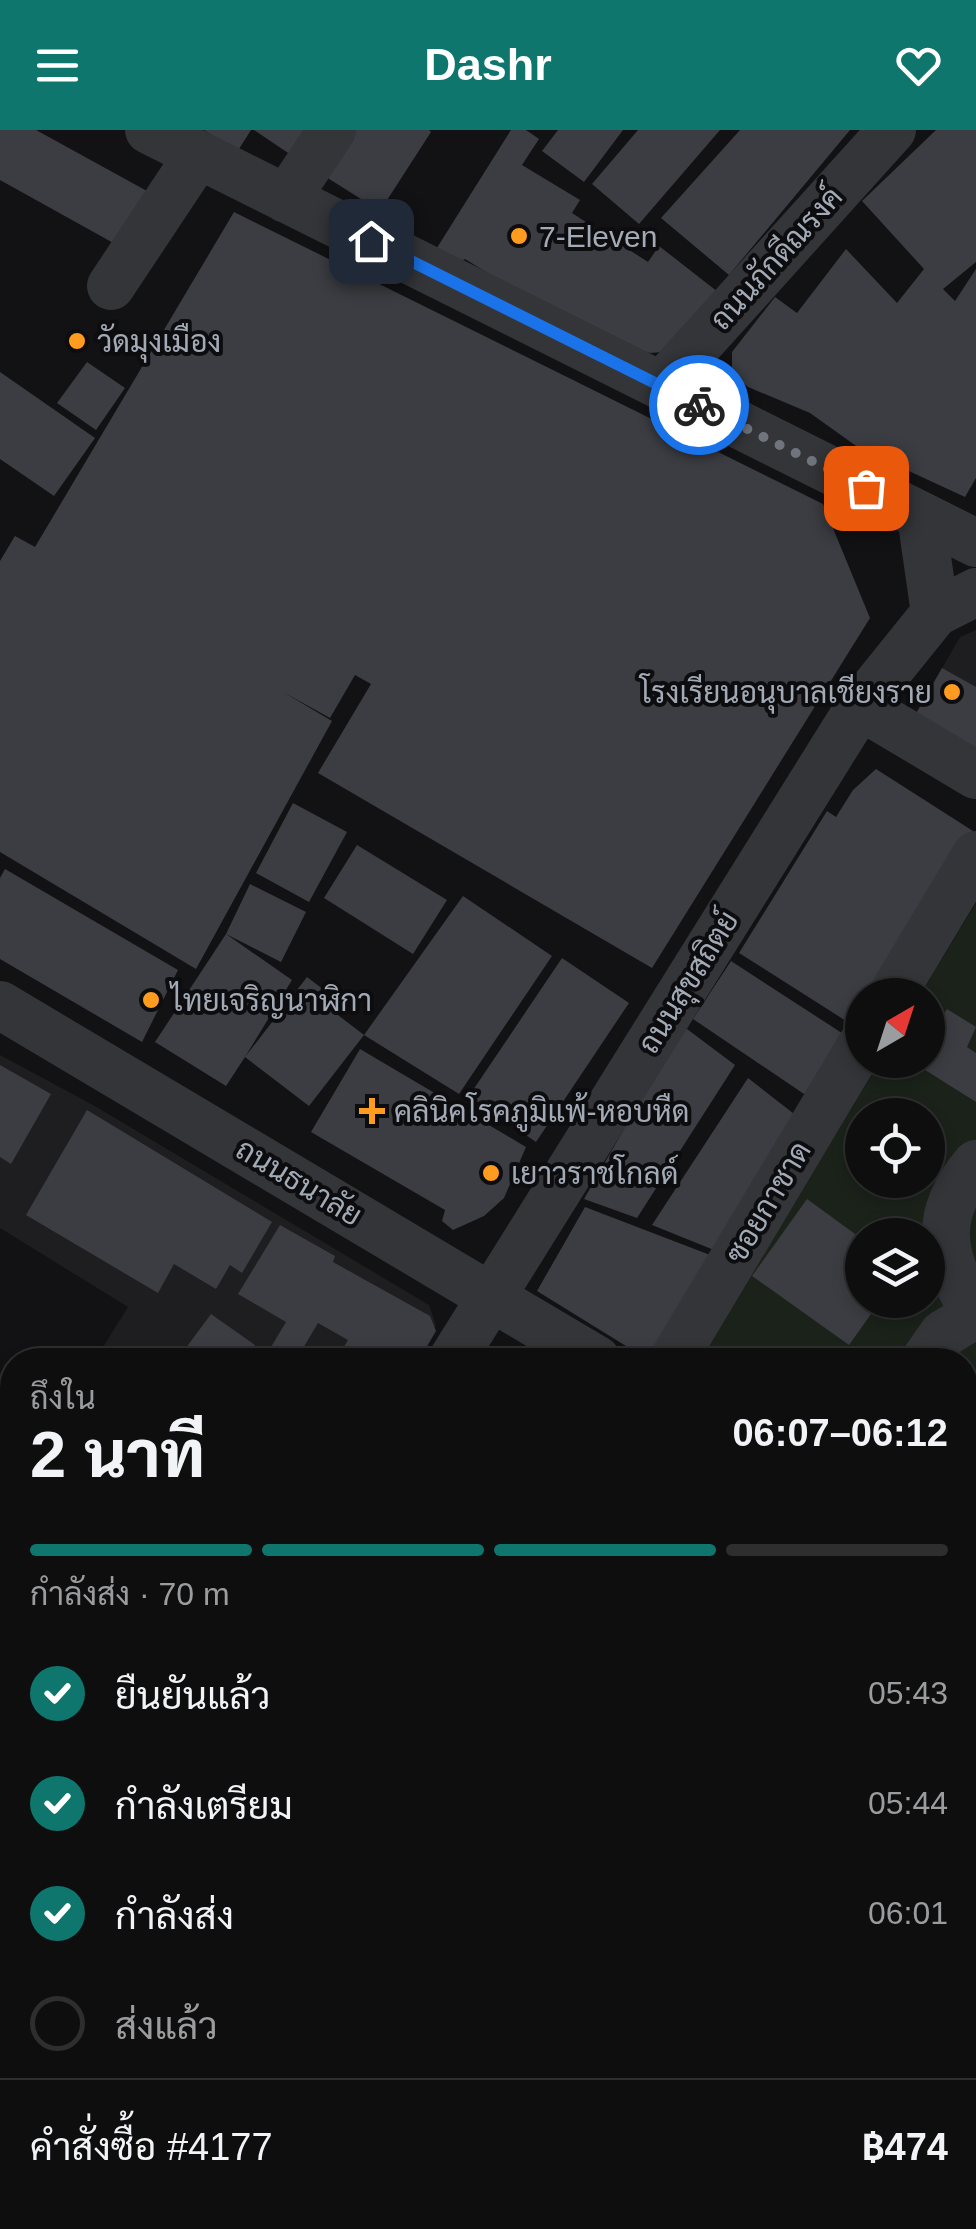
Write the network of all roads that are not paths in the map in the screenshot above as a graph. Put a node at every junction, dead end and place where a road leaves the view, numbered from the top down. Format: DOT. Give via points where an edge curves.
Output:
graph roads {
  1 [pos="149,130"];
  2 [pos="332,130"];
  3 [pos="892,130"];
  4 [pos="198,154"];
  5 [pos="286,199"];
  6 [pos="111,286"];
  7 [pos="661,386"];
  8 [pos="922,516"];
  9 [pos="976,543"];
  10 [pos="955,602"];
  11 [pos="860,706"];
  12 [pos="976,775"];
  13 [pos="976,855"];
  14 [pos="902,978"];
  15 [pos="0,1005"];
  16 [pos="845,1072"];
  17 [pos="976,1164"];
  18 [pos="492,1296"];
  19 [pos="976,1314"];
  20 [pos="460,1348"];
  21 [pos="576,1348"];
  22 [pos="680,1348"];
  23 [pos="933,1348"];
  1 -- 4 [label="street"];
  2 -- 5 [label="street"];
  3 -- 7 [label="street, ถนนภักดีณรงค์"];
  4 -- 5 [label="street"];
  4 -- 6 [label="street"];
  5 -- 7 [label="street"];
  7 -- 8 [label="street"];
  8 -- 9 [label="street"];
  8 -- 10 [label="street, ถนนสุขสถิตย์"];
  10 -- 11 [label="street, ถนนสุขสถิตย์"];
  11 -- 12 [label="street"];
  11 -- 18 [label="street, ถนนสุขสถิตย์"];
  13 -- 14 [label="street"];
  15 -- 18 [label="street, ถนนธนาลัย"];
  16 -- 22 [label="street, ซอยกาชาด"];
  17 -- 19 [label="street" via="956,1188 946,1226 951,1275"];
  18 -- 20 [label="street, ถนนสุขสถิตย์"];
  18 -- 21 [label="street, ถนนธนาลัย"];
  19 -- 23 [label="street"];
}
